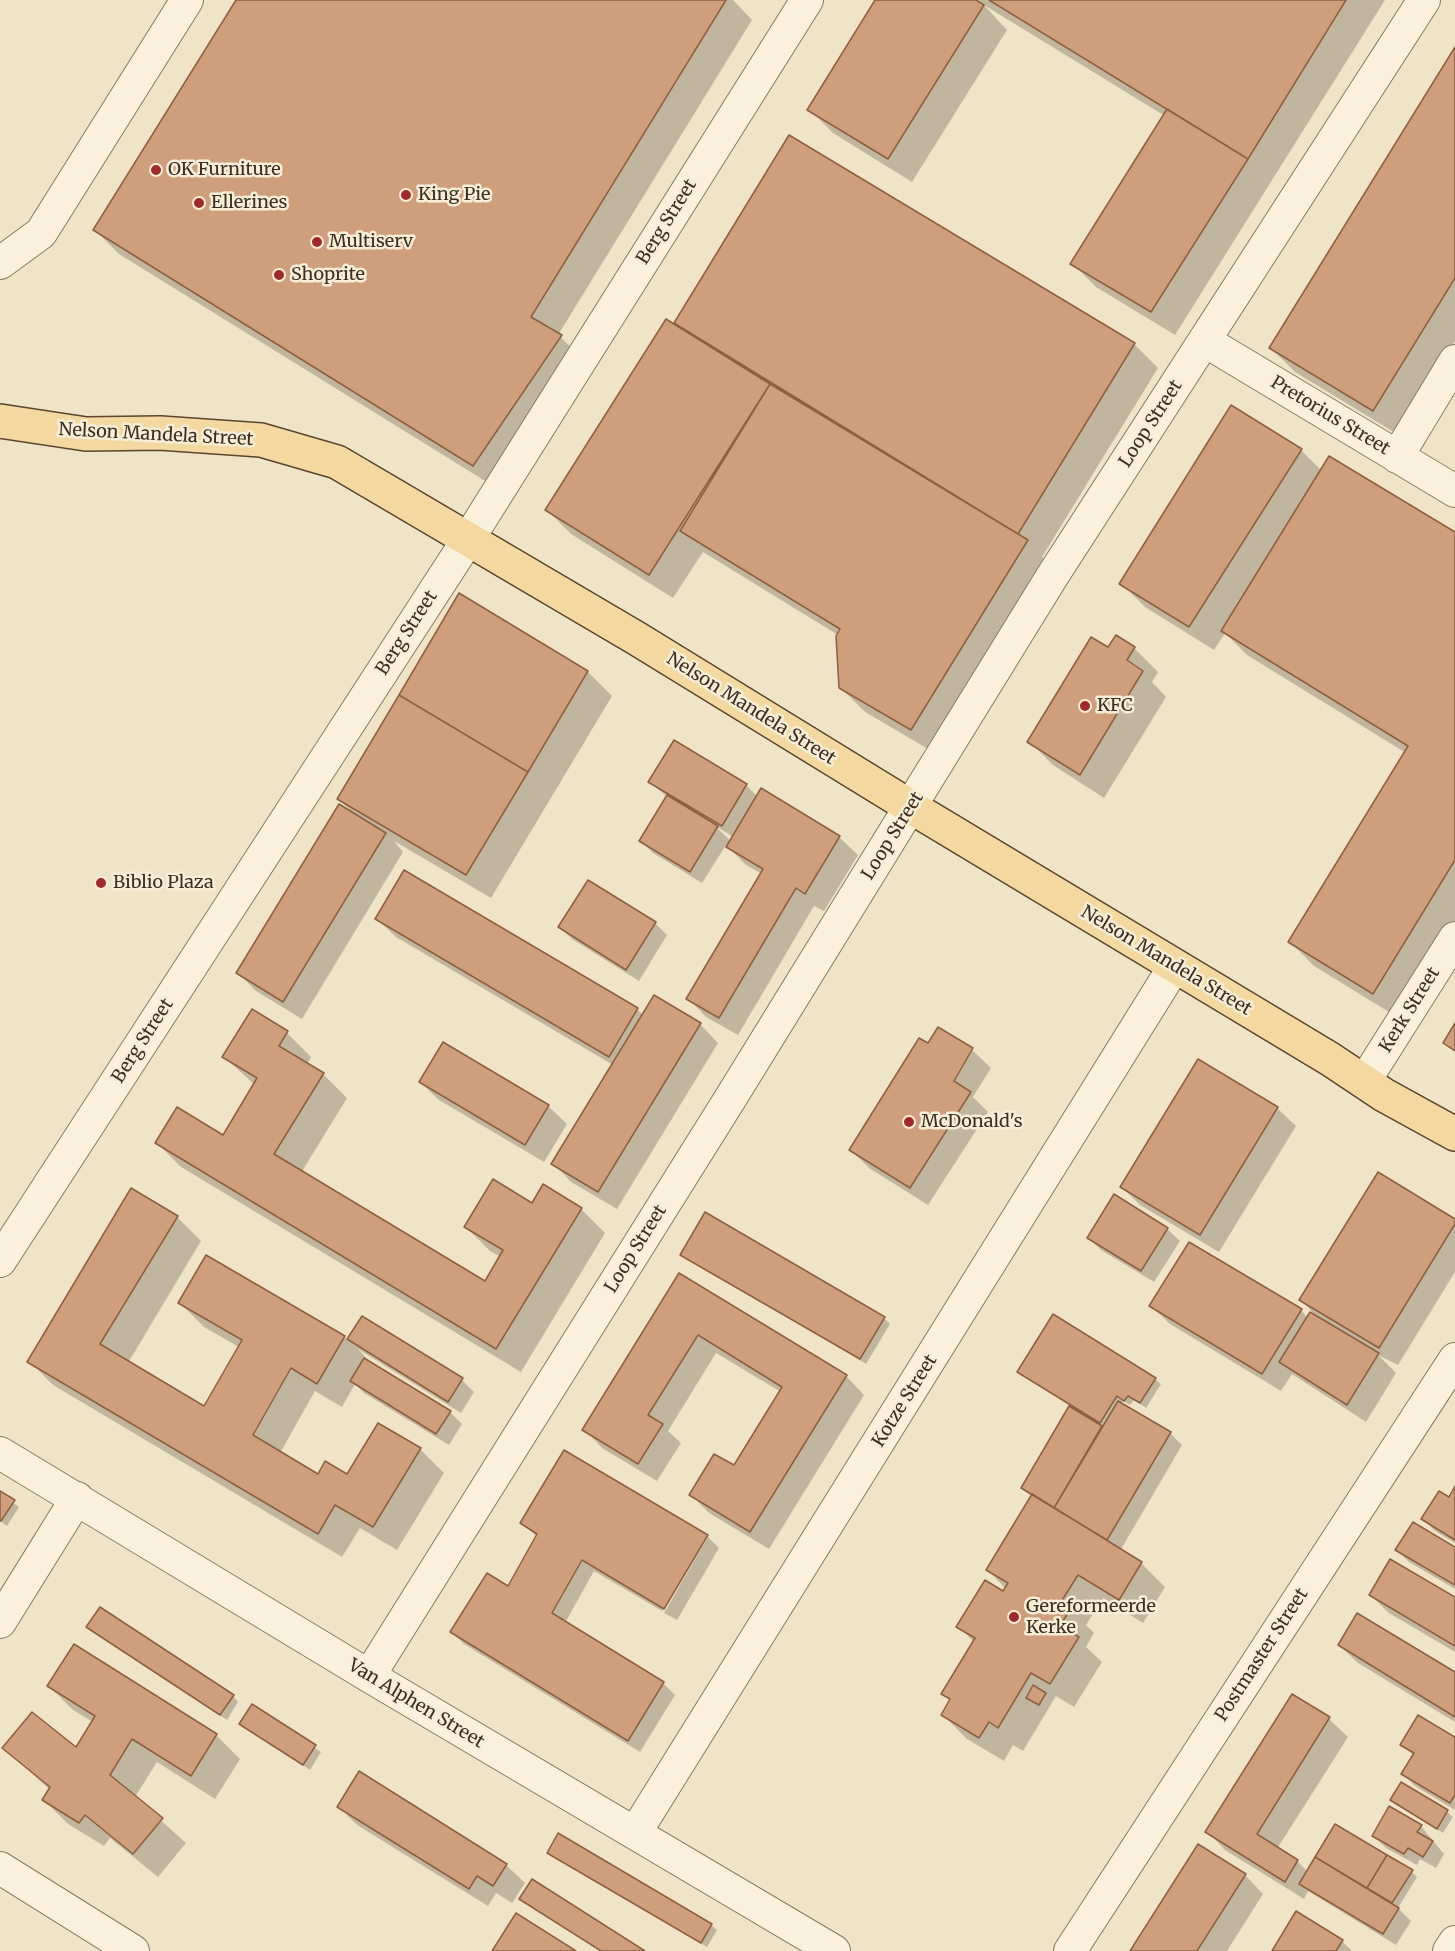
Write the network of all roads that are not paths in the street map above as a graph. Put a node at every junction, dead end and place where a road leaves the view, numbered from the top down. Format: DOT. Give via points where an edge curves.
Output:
graph roads {
  1 [pos="187,0"];
  2 [pos="807,0"];
  3 [pos="1424,0"];
  4 [pos="0,263"];
  5 [pos="1204,341"];
  6 [pos="1455,361"];
  7 [pos="0,421"];
  8 [pos="1397,457"];
  9 [pos="1455,491"];
  10 [pos="469,538"];
  11 [pos="911,807"];
  12 [pos="1455,938"];
  13 [pos="1174,967"];
  14 [pos="1364,1082"];
  15 [pos="1455,1134"];
  16 [pos="0,1261"];
  17 [pos="1455,1359"];
  18 [pos="0,1453"];
  19 [pos="77,1498"];
  20 [pos="0,1623"];
  21 [pos="369,1676"];
  22 [pos="635,1833"];
  23 [pos="0,1868"];
  24 [pos="1455,1942"];
  25 [pos="823,1948"];
  26 [pos="133,1951"];
  27 [pos="1070,1951"];
  28 [pos="1449,1951"];
  1 -- 4 [label="street" via="41,233"];
  2 -- 10 [label="street, Berg Street"];
  3 -- 5 [label="street, Loop Street"];
  5 -- 8 [label="street, Pretorius Street"];
  5 -- 11 [label="street, Loop Street" via="1053,575"];
  6 -- 8 [label="street"];
  7 -- 10 [label="main road, Nelson Mandela Street" via="86,434 160,433 261,440 337,462"];
  8 -- 9 [label="street, Pretorius Street"];
  10 -- 11 [label="main road, Nelson Mandela Street"];
  10 -- 16 [label="street, Berg Street"];
  11 -- 13 [label="main road, Nelson Mandela Street"];
  11 -- 21 [label="street, Loop Street"];
  12 -- 14 [label="street, Kerk Street"];
  13 -- 14 [label="main road, Nelson Mandela Street"];
  13 -- 22 [label="street, Kotze Street"];
  14 -- 15 [label="main road, Nelson Mandela Street"];
  17 -- 27 [label="street, Postmaster Street"];
  18 -- 19 [label="street, Van Alphen Street"];
  19 -- 20 [label="street"];
  19 -- 21 [label="street, Van Alphen Street"];
  21 -- 22 [label="street, Van Alphen Street"];
  22 -- 25 [label="street, Van Alphen Street"];
  23 -- 26 [label="street"];
  24 -- 28 [label="street"];
}
